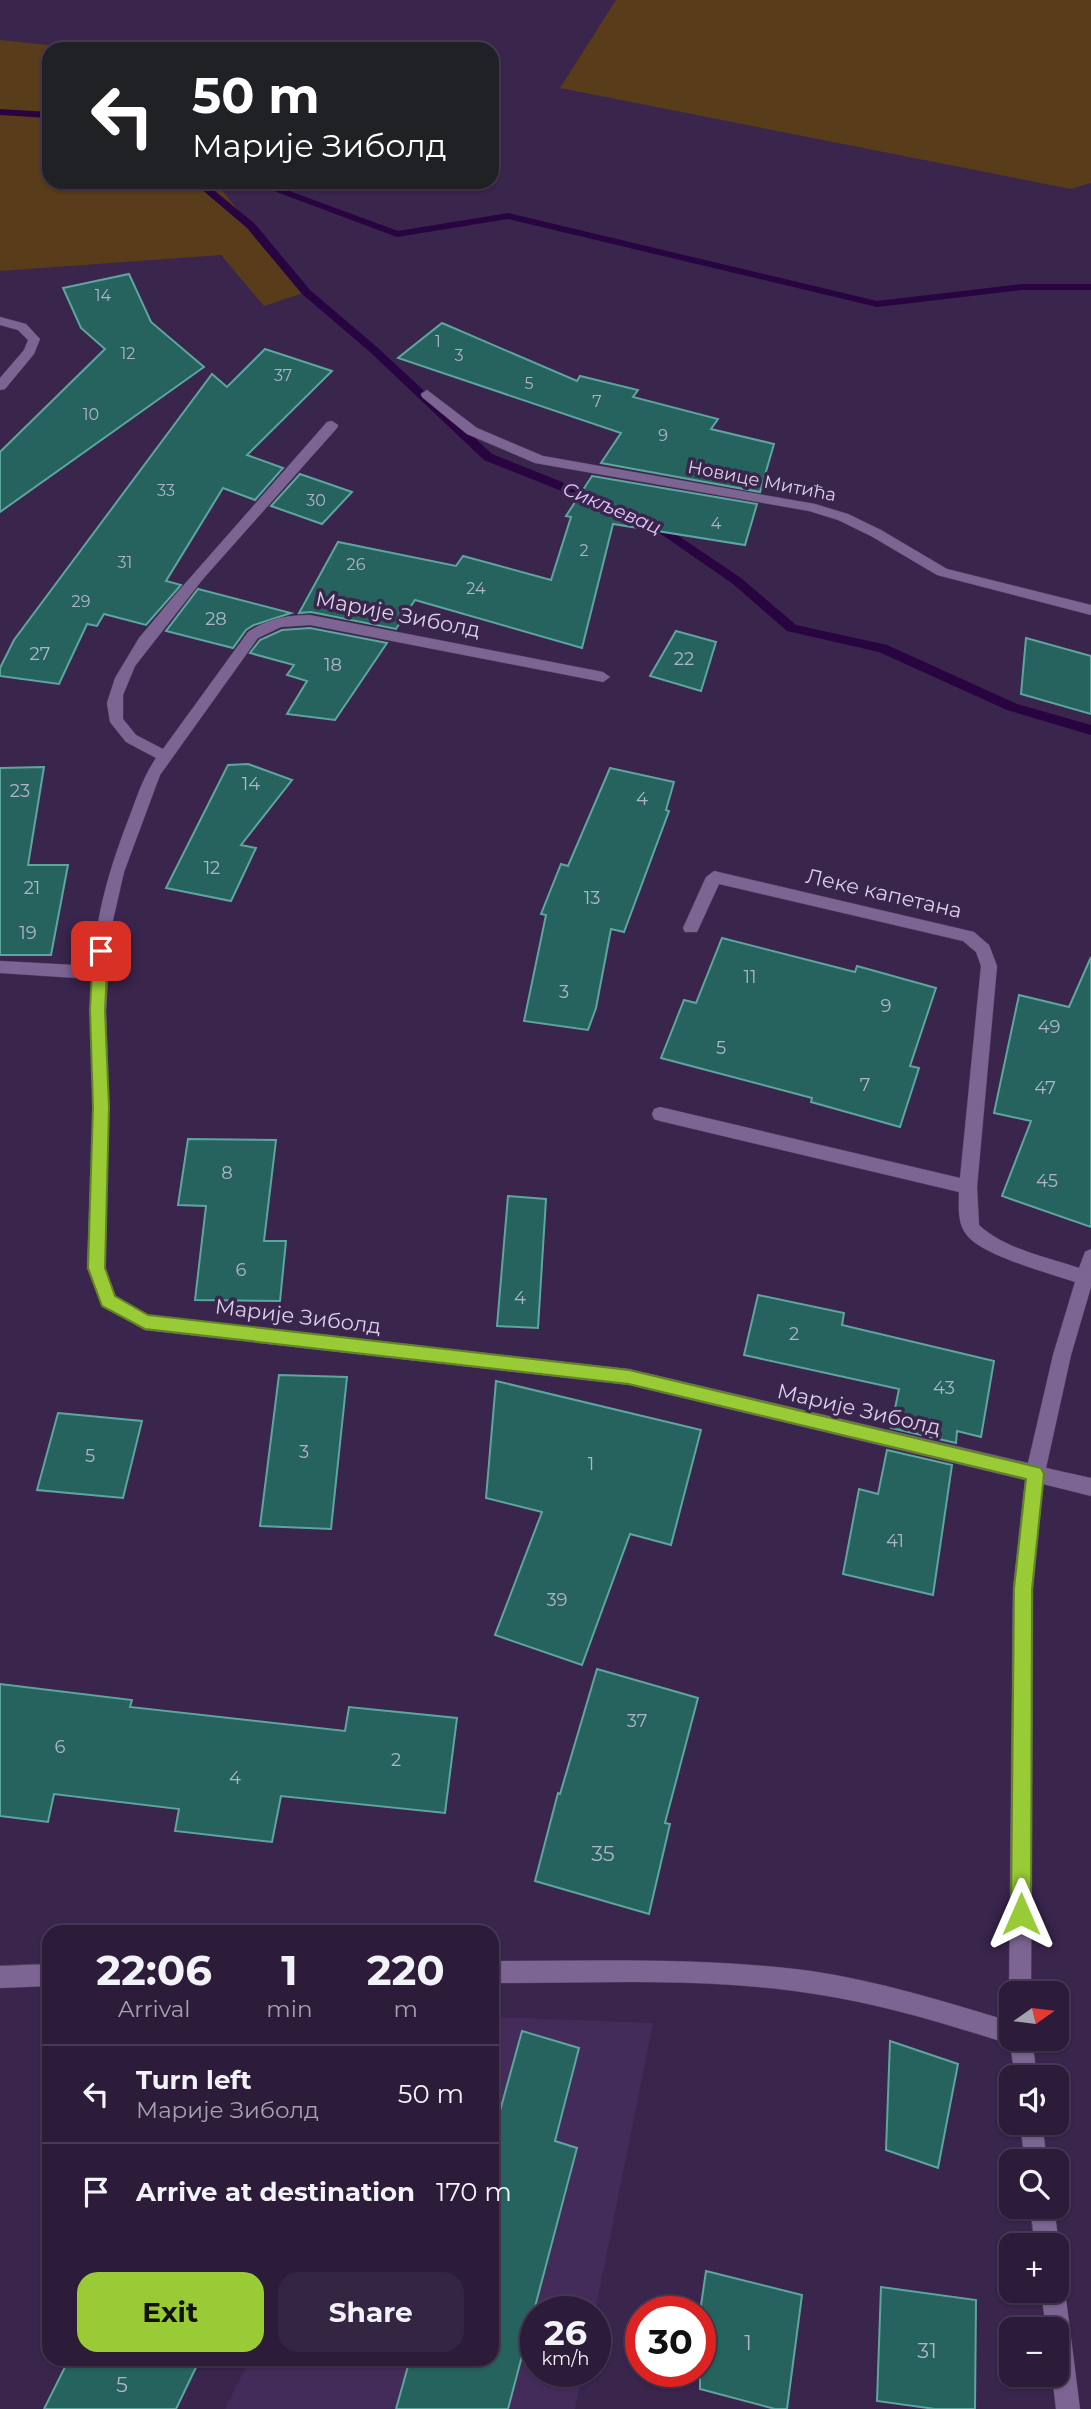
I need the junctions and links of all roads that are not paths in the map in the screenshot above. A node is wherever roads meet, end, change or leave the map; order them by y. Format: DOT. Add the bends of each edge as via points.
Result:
graph roads {
  1 [pos="0,321"];
  2 [pos="0,386"];
  3 [pos="427,394"];
  4 [pos="332,425"];
  5 [pos="1091,610"];
  6 [pos="603,677"];
  7 [pos="164,755"];
  8 [pos="691,928"];
  9 [pos="0,967"];
  10 [pos="98,973"];
  11 [pos="660,1114"];
  12 [pos="968,1187"];
  13 [pos="1091,1257"];
  14 [pos="1085,1278"];
  15 [pos="1035,1474"];
  16 [pos="1091,1488"];
  17 [pos="499,1972"];
  18 [pos="42,1975"];
  19 [pos="0,1977"];
  20 [pos="1020,1981"];
  21 [pos="999,2029"];
  22 [pos="1055,2303"];
  23 [pos="1069,2409"];
  1 -- 2 [label="street" via="22,327 34,339 30,351"];
  3 -- 5 [label="street, Новице Митића" via="472,430 540,460 810,508 876,533 942,572"];
  4 -- 7 [label="street" via="195,580 134,657 122,680 114,707 116,721 126,736"];
  6 -- 7 [label="street, Марије Зиболд" via="292,619 269,624 253,635"];
  7 -- 10 [label="street, Марије Зиболд" via="116,872"];
  8 -- 12 [label="street, Леке капетана" via="714,877 968,936 983,949 989,966"];
  9 -- 10 [label="street"];
  10 -- 15 [label="street, Марије Зиболд" via="101,1107 96,1268 108,1301 145,1322 629,1377"];
  11 -- 12 [label="street"];
  12 -- 14 [label="street, Леке капетана" via="972,1231 987,1242"];
  13 -- 14 [label="street"];
  14 -- 15 [label="street"];
  15 -- 16 [label="street, Марије Зиболд"];
  15 -- 20 [label="street" via="1023,1589"];
  17 -- 21 [label="street" via="786,1980 915,2003"];
  18 -- 19 [label="street"];
  22 -- 23 [label="street"];
}
